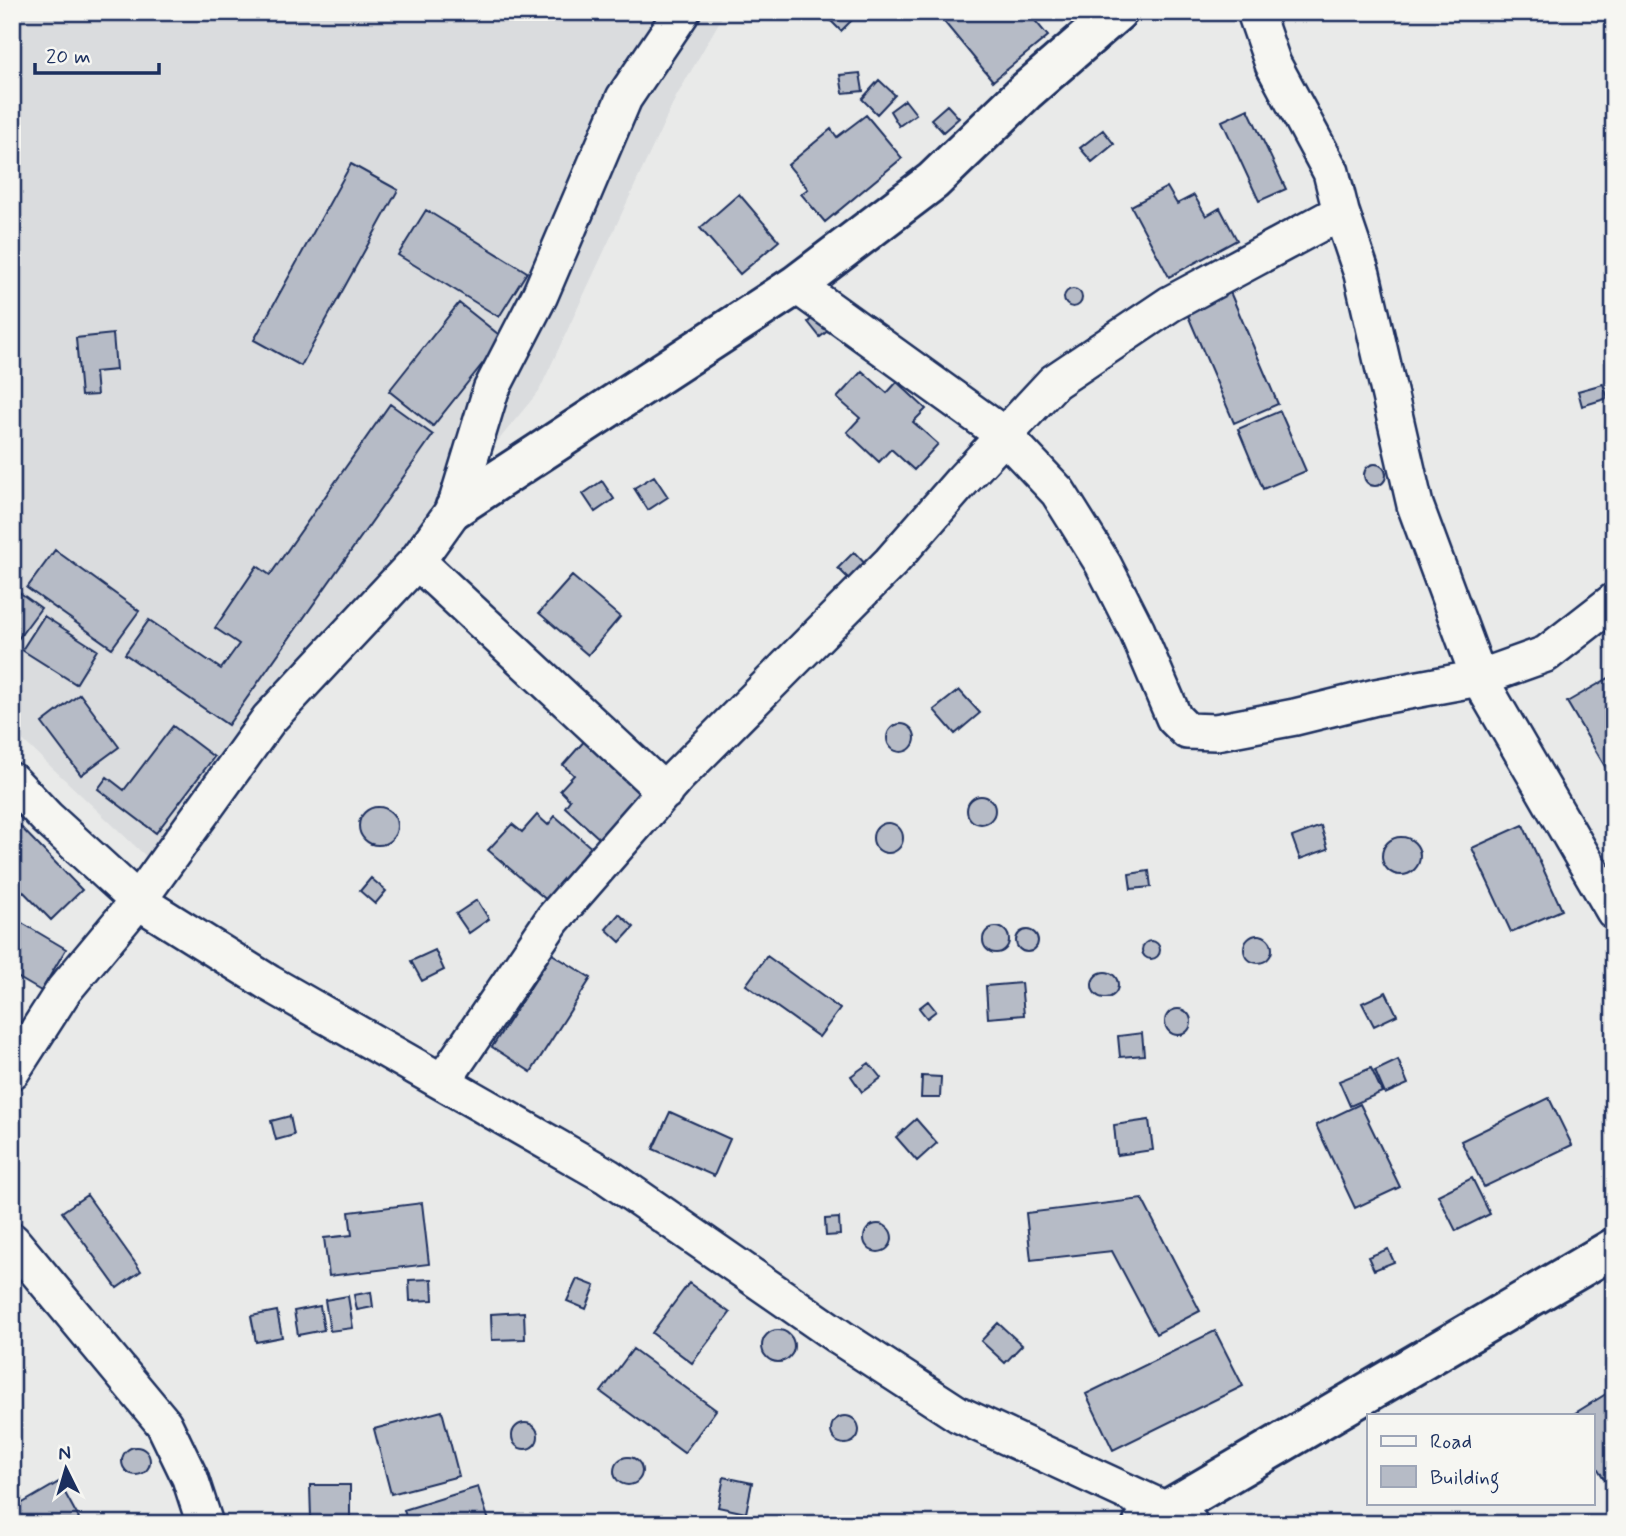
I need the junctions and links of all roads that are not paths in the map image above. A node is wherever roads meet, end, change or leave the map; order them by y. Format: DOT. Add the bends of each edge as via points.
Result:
graph roads {
  1 [pos="682,12"];
  2 [pos="1117,12"];
  3 [pos="1255,12"];
  4 [pos="1341,212"];
  5 [pos="796,285"];
  6 [pos="1004,435"];
  7 [pos="455,508"];
  8 [pos="417,561"];
  9 [pos="1614,601"];
  10 [pos="1479,678"];
  11 [pos="12,781"];
  12 [pos="665,792"];
  13 [pos="138,901"];
  14 [pos="1614,911"];
  15 [pos="12,1071"];
  16 [pos="443,1081"];
  17 [pos="12,1241"];
  18 [pos="1614,1248"];
  19 [pos="1166,1519"];
  20 [pos="205,1524"];
  1 -- 7 [label="street" via="624,98 540,295 491,390"];
  2 -- 5 [label="street" via="933,181"];
  3 -- 4 [label="street" via="1273,64 1331,172"];
  4 -- 6 [label="street" via="1170,304 1054,382"];
  4 -- 10 [label="street" via="1362,274 1415,505"];
  5 -- 6 [label="street"];
  5 -- 7 [label="street"];
  6 -- 10 [label="street" via="1058,492 1103,564 1174,718 1187,731 1216,732"];
  6 -- 12 [label="street" via="891,562"];
  7 -- 8 [label="street"];
  8 -- 12 [label="street"];
  8 -- 13 [label="street" via="269,719"];
  9 -- 10 [label="street" via="1546,654"];
  10 -- 14 [label="street"];
  11 -- 13 [label="street"];
  12 -- 16 [label="street" via="553,919"];
  13 -- 15 [label="street" via="64,990"];
  13 -- 16 [label="street" via="269,983"];
  16 -- 19 [label="street" via="607,1176 958,1413"];
  17 -- 20 [label="street" via="164,1424 190,1478"];
  18 -- 19 [label="street" via="1363,1393"];
}
